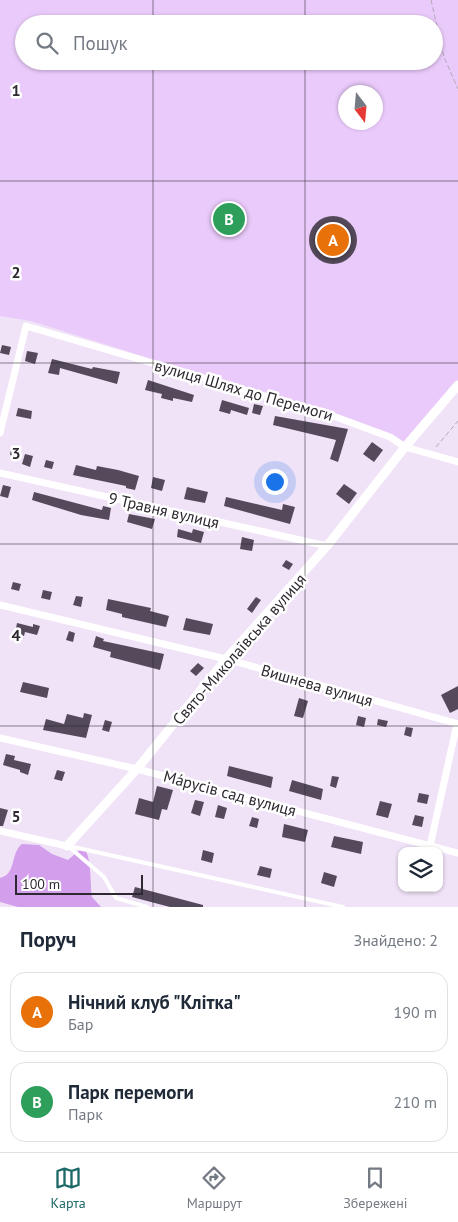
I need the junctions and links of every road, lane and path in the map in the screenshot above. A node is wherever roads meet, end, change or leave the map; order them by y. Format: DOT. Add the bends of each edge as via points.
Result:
graph roads {
  1 [pos="431,0"];
  2 [pos="434,15"];
  3 [pos="443,53"];
  4 [pos="458,89"];
  5 [pos="458,385"];
  6 [pos="458,421"];
  7 [pos="0,433"];
  8 [pos="405,447"];
  9 [pos="430,454"];
  10 [pos="458,462"];
  11 [pos="0,473"];
  12 [pos="327,546"];
  13 [pos="0,605"];
  14 [pos="226,659"];
  15 [pos="458,724"];
  16 [pos="0,738"];
  17 [pos="137,769"];
  18 [pos="0,831"];
  19 [pos="67,846"];
  20 [pos="430,846"];
  21 [pos="458,854"];
  22 [pos="147,907"];
  23 [pos="343,907"];
  1 -- 2 [label="path"];
  3 -- 4 [label="path"];
  5 -- 8 [label="street, Свято-Миколаївська вулиця"];
  6 -- 9 [label="path"];
  7 -- 8 [label="street, вулиця Шлях до Перемоги" via="26,326 333,416 390,437"];
  8 -- 9 [label="street, вулиця Шлях до Перемоги"];
  8 -- 12 [label="street, Свято-Миколаївська вулиця"];
  9 -- 10 [label="street, вулиця Шлях до Перемоги"];
  11 -- 12 [label="street, 9 Травня вулиця"];
  12 -- 14 [label="street, Свято-Миколаївська вулиця"];
  13 -- 14 [label="street, Вишнева вулиця"];
  14 -- 15 [label="street, Вишнева вулиця"];
  14 -- 17 [label="street, Свято-Миколаївська вулиця"];
  15 -- 20 [label="street"];
  16 -- 17 [label="street, Мáрусів сад вулиця"];
  17 -- 19 [label="street, Свято-Миколаївська вулиця"];
  17 -- 20 [label="street, Мáрусів сад вулиця"];
  18 -- 19 [label="street"];
  19 -- 22 [label="lane" via="104,877 116,898"];
  19 -- 23 [label="lane"];
  20 -- 21 [label="street, Мáрусів сад вулиця"];
}
